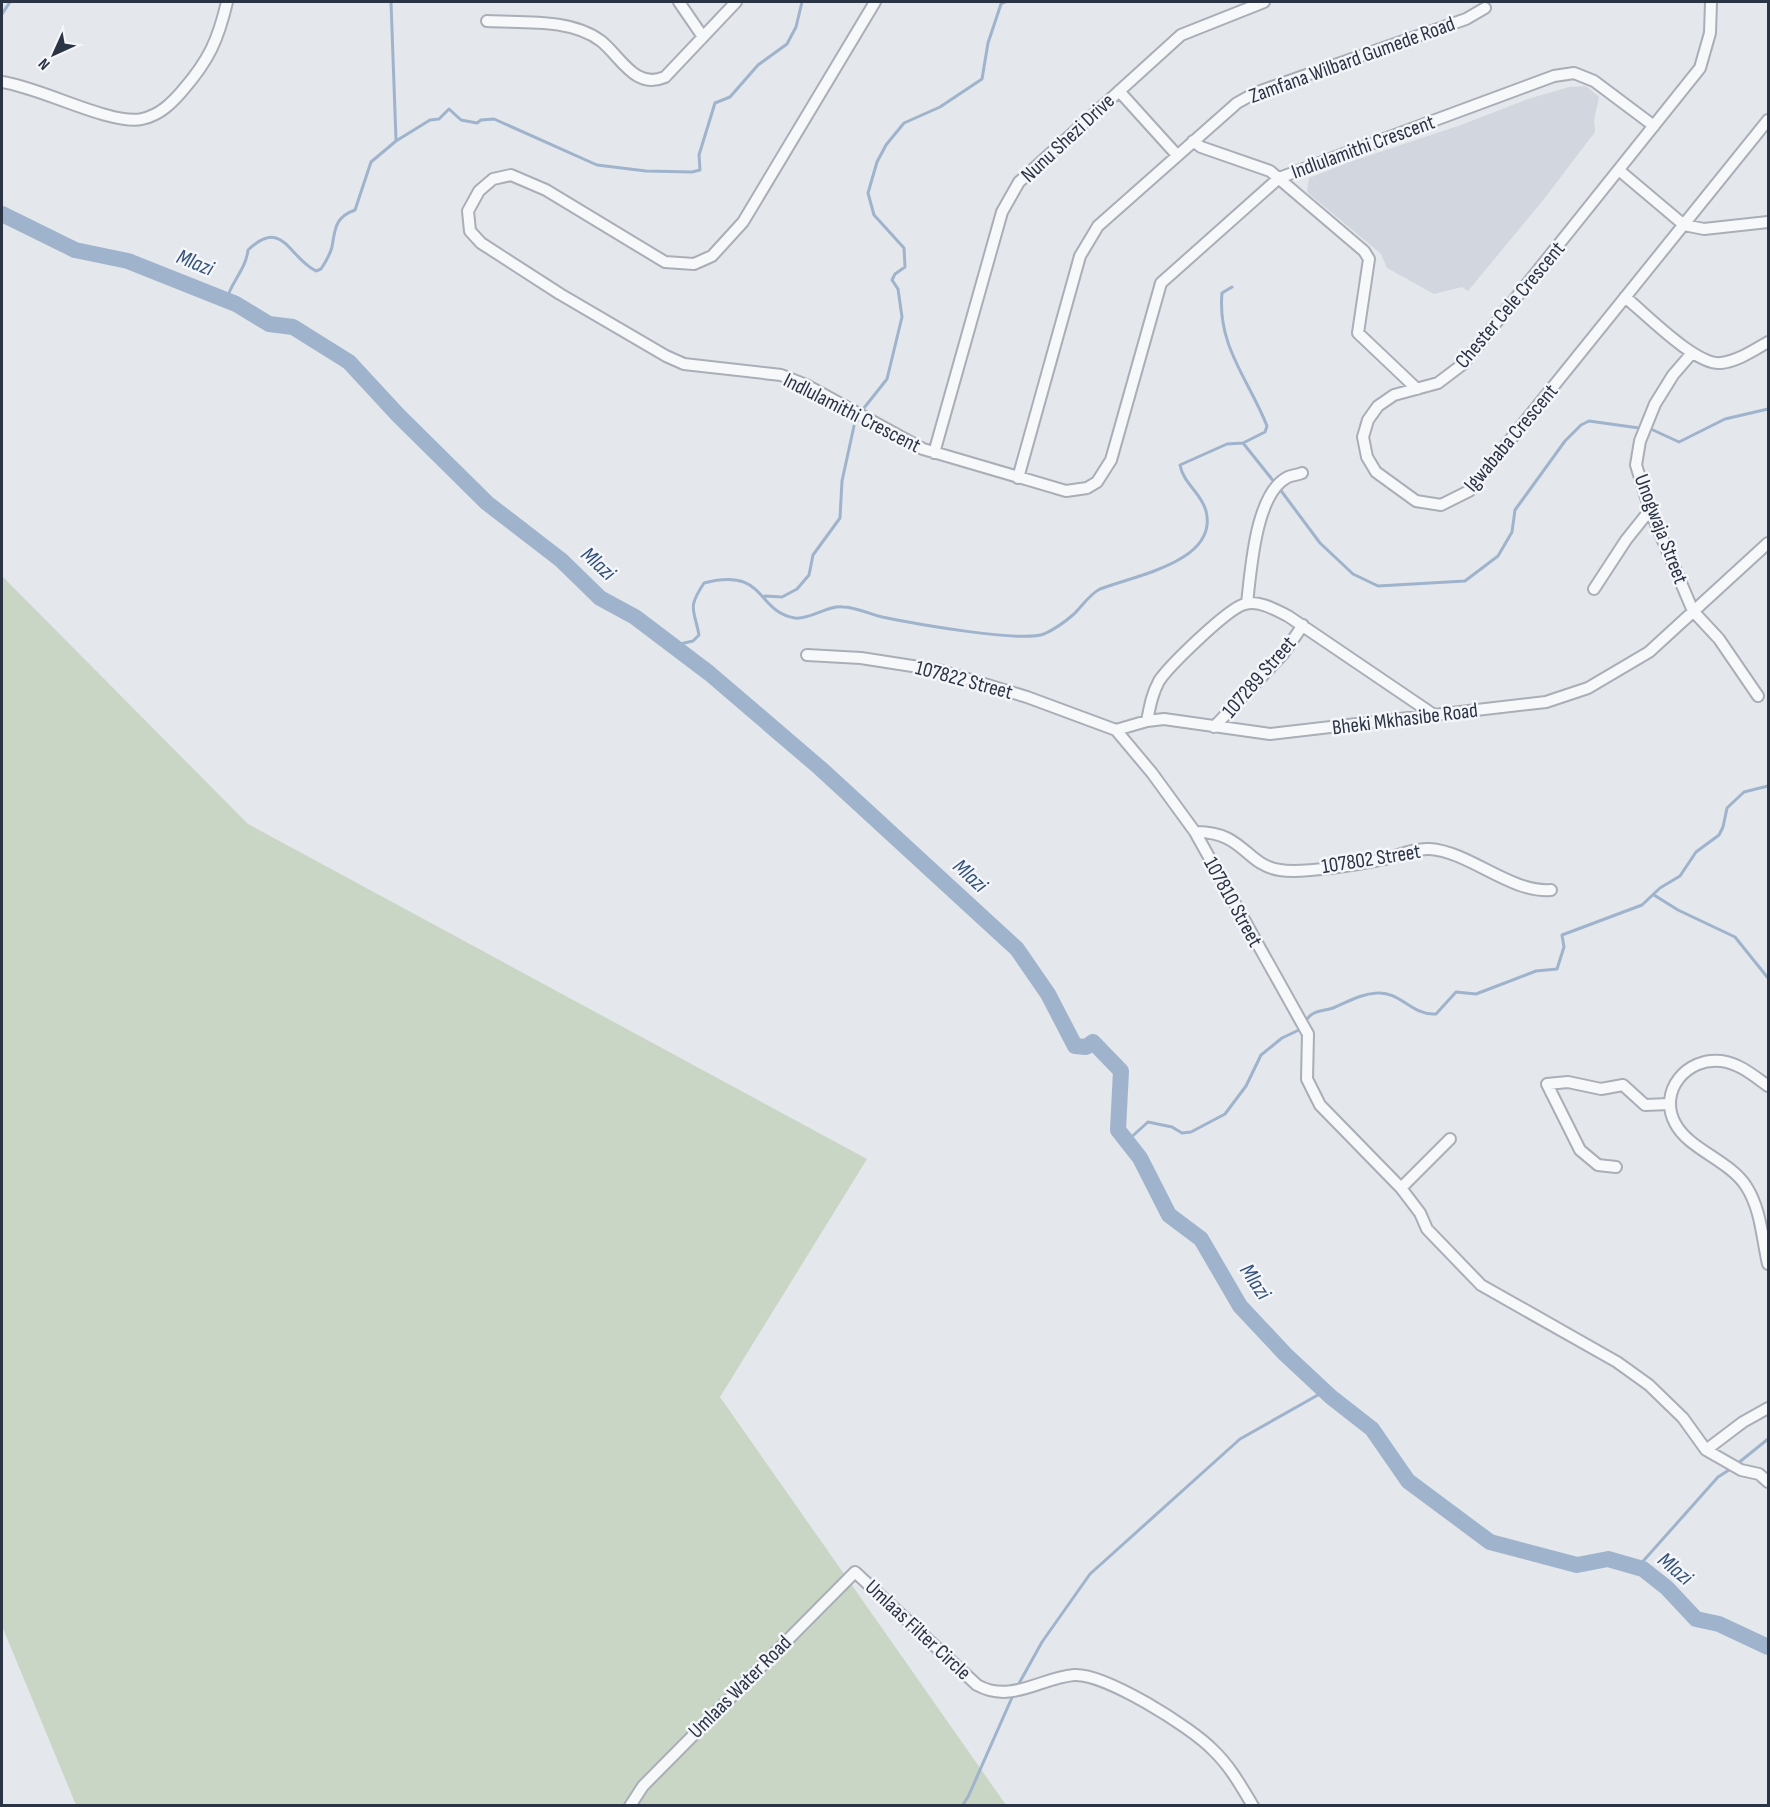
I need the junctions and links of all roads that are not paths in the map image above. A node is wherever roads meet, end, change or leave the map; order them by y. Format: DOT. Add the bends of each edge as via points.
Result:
graph roads {
  1 [pos="227,2"];
  2 [pos="679,2"];
  3 [pos="736,2"];
  4 [pos="875,2"];
  5 [pos="1264,2"];
  6 [pos="1711,2"];
  7 [pos="1485,8"];
  8 [pos="487,21"];
  9 [pos="703,37"];
  10 [pos="2,82"];
  11 [pos="1119,91"];
  12 [pos="1768,120"];
  13 [pos="1654,126"];
  14 [pos="1193,141"];
  15 [pos="1176,154"];
  16 [pos="1620,171"];
  17 [pos="1279,178"];
  18 [pos="1768,222"];
  19 [pos="1684,225"];
  20 [pos="1626,297"];
  21 [pos="1768,342"];
  22 [pos="1692,353"];
  23 [pos="1417,389"];
  24 [pos="934,453"];
  25 [pos="1302,473"];
  26 [pos="1018,478"];
  27 [pos="1650,510"];
  28 [pos="1768,543"];
  29 [pos="1594,589"];
  30 [pos="1246,603"];
  31 [pos="1693,611"];
  32 [pos="1303,625"];
  33 [pos="807,655"];
  34 [pos="1758,696"];
  35 [pos="1434,715"];
  36 [pos="1147,720"];
  37 [pos="1214,727"];
  38 [pos="1116,730"];
  39 [pos="1195,832"];
  40 [pos="1551,890"];
  41 [pos="1768,1086"];
  42 [pos="1670,1104"];
  43 [pos="1450,1139"];
  44 [pos="1616,1167"];
  45 [pos="1401,1188"];
  46 [pos="1768,1264"];
  47 [pos="1768,1408"];
  48 [pos="1706,1450"];
  49 [pos="1768,1482"];
  50 [pos="855,1572"];
  51 [pos="630,1806"];
  52 [pos="1253,1806"];
  1 -- 10 [label="street" via="215,46 206,61 168,106 142,120 113,117"];
  2 -- 9 [label="street"];
  3 -- 9 [label="street"];
  4 -- 24 [label="street, Indlulamithi Crescent" via="743,222 712,256 694,264 665,262 546,190 511,175 494,178 479,191 470,204 468,223 481,243 666,356 696,366 781,375"];
  5 -- 11 [label="street, Nunu Shezi Drive" via="1181,35"];
  6 -- 13 [label="street, Chester Cele Crescent" via="1706,54 1700,68"];
  7 -- 14 [label="street, Zamfana Wilbard Gumede Road" via="1466,20 1255,93 1217,118"];
  8 -- 9 [label="street" via="566,26 601,41 637,77 651,82 665,77"];
  11 -- 15 [label="street"];
  11 -- 24 [label="street, Nunu Shezi Drive" via="1031,169 1002,212"];
  12 -- 19 [label="street, Igwababa Crescent"];
  13 -- 16 [label="street, Chester Cele Crescent"];
  13 -- 17 [label="street, Indlulamithi Crescent" via="1594,81 1574,73 1554,76"];
  14 -- 15 [label="street, Zamfana Wilbard Gumede Road"];
  14 -- 17 [label="street"];
  15 -- 26 [label="street, Zamfana Wilbard Gumede Road" via="1087,240"];
  16 -- 19 [label="street"];
  16 -- 23 [label="street, Chester Cele Crescent" via="1463,364 1438,383"];
  17 -- 23 [label="street" via="1354,240 1370,259 1358,333"];
  17 -- 26 [label="street, Indlulamithi Crescent" via="1161,283 1111,460 1097,482 1066,491"];
  18 -- 19 [label="street" via="1704,229"];
  19 -- 20 [label="street, Igwababa Crescent"];
  20 -- 22 [label="street"];
  20 -- 23 [label="street, Igwababa Crescent" via="1484,475 1469,491 1449,503 1432,505 1416,501 1376,472 1363,446 1364,429 1378,406 1394,395"];
  21 -- 22 [label="street" via="1719,364"];
  22 -- 27 [label="street, Unogwaja Street" via="1663,389 1638,448 1636,465"];
  24 -- 26 [label="street, Indlulamithi Crescent"];
  25 -- 30 [label="street" via="1288,477 1266,505"];
  27 -- 29 [label="street"];
  27 -- 31 [label="street, Unogwaja Street"];
  28 -- 31 [label="street, Bheki Mkhasibe Road"];
  30 -- 32 [label="street" via="1276,609"];
  30 -- 36 [label="street" via="1229,612 1167,671 1153,693"];
  31 -- 34 [label="street, Unogwaja Street" via="1719,639"];
  31 -- 35 [label="street, Bheki Mkhasibe Road" via="1649,652 1570,696"];
  32 -- 35 [label="street"];
  32 -- 37 [label="street, 107289 Street" via="1283,654"];
  33 -- 38 [label="street, 107822 Street" via="861,658 938,670"];
  35 -- 37 [label="street, Bheki Mkhasibe Road" via="1270,734"];
  36 -- 37 [label="street, Bheki Mkhasibe Road"];
  36 -- 38 [label="street, Bheki Mkhasibe Road"];
  38 -- 39 [label="street, 107810 Street"];
  39 -- 40 [label="street, 107802 Street" via="1227,836 1259,861 1279,870 1362,864 1430,849 1530,887"];
  39 -- 45 [label="street, 107810 Street" via="1308,1034 1306,1070 1311,1090 1342,1130"];
  41 -- 42 [label="street" via="1732,1063 1711,1060 1682,1074 1672,1087"];
  42 -- 44 [label="street" via="1645,1105 1623,1085 1600,1089 1568,1082 1547,1084 1580,1150 1598,1165"];
  42 -- 46 [label="street" via="1679,1130 1745,1184 1755,1203"];
  43 -- 45 [label="street"];
  45 -- 48 [label="street" via="1427,1229 1480,1284 1649,1384 1683,1418"];
  47 -- 48 [label="street"];
  48 -- 49 [label="street"];
  50 -- 51 [label="street, Umlaas Water Road" via="659,1770"];
  50 -- 52 [label="street, Umlaas Filter Circle" via="977,1685 1008,1692 1074,1675 1109,1682 1206,1743 1231,1771"];
}
